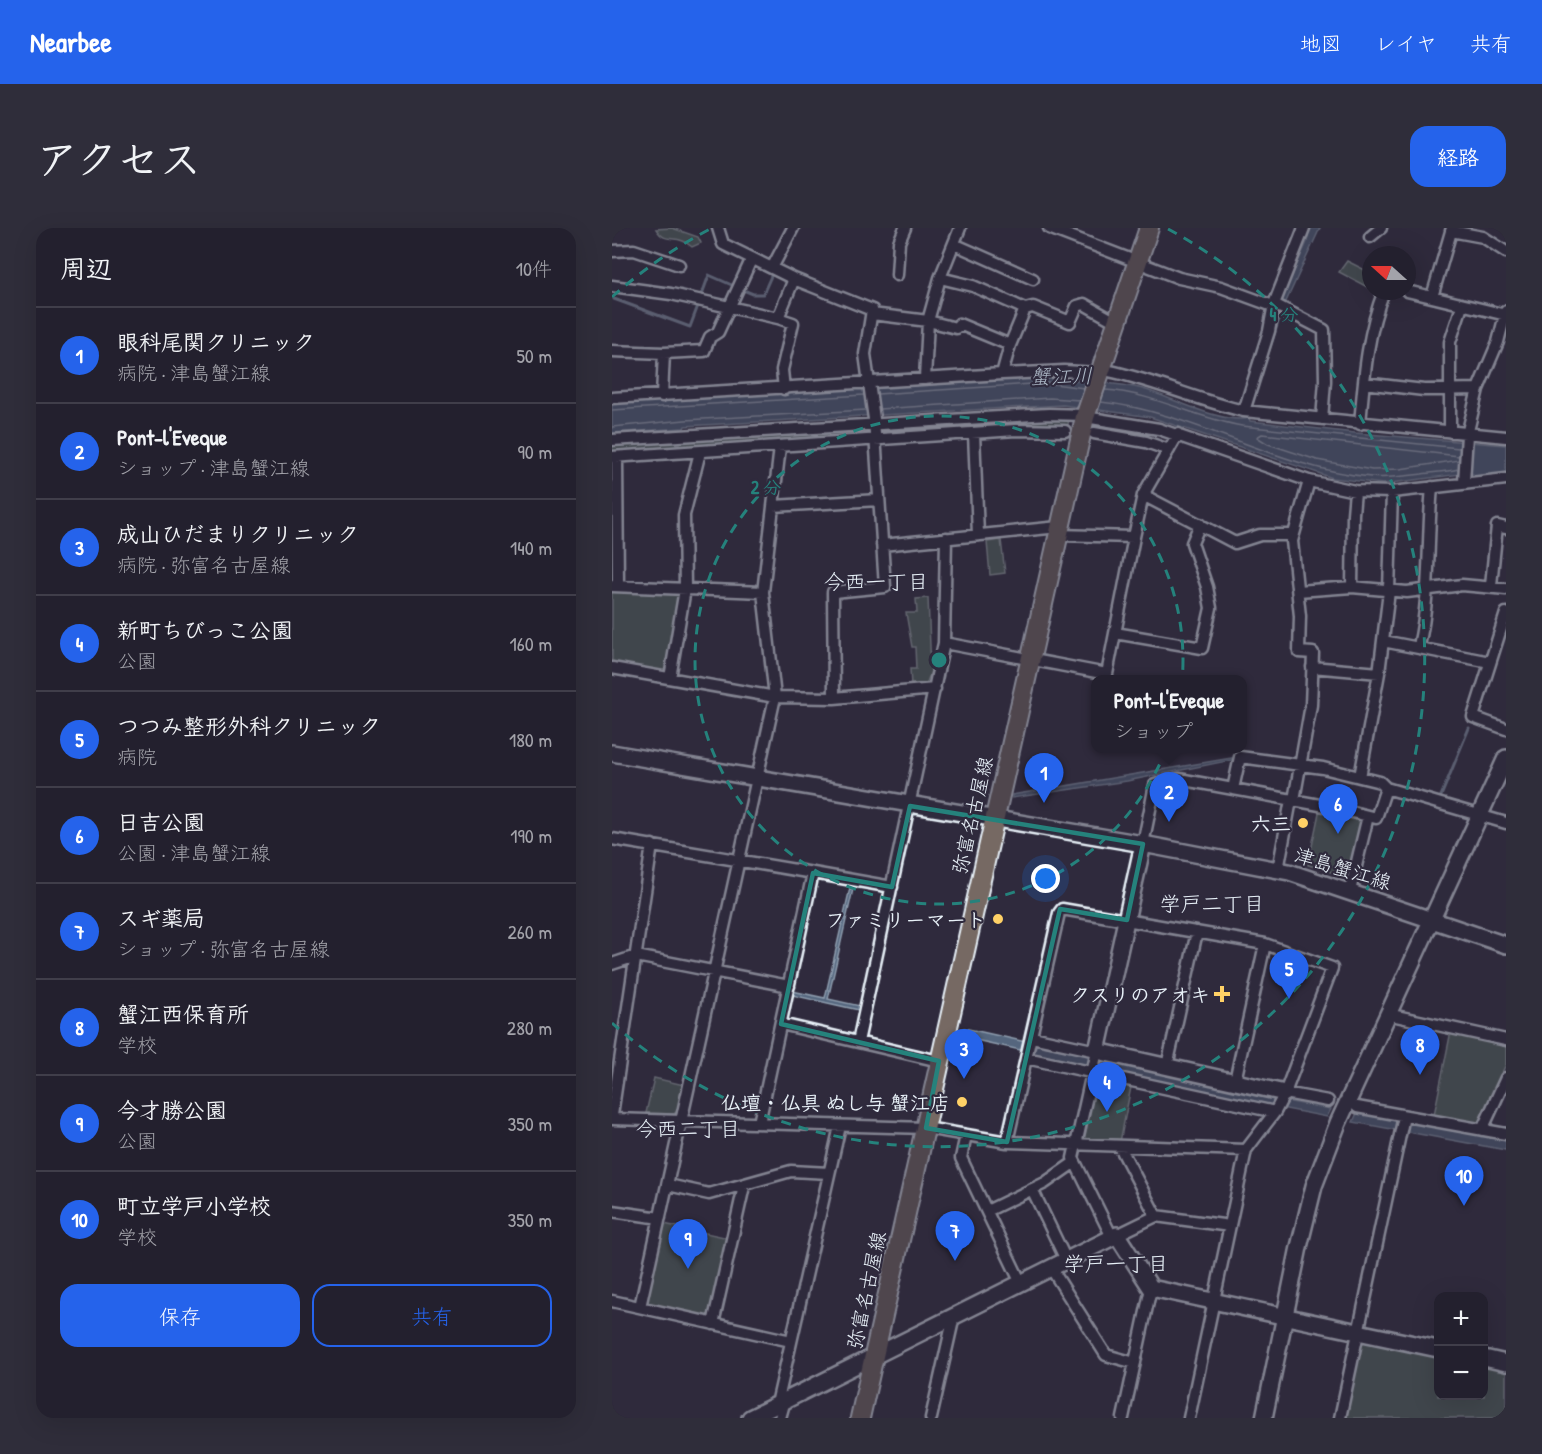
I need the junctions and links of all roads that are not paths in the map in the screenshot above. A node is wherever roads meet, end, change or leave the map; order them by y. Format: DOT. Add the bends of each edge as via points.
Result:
graph roads {
  1 [pos="718,228"];
  2 [pos="793,228"];
  3 [pos="905,228"];
  4 [pos="960,228"];
  5 [pos="1049,228"];
  6 [pos="1149,228"];
  7 [pos="1304,228"];
  8 [pos="1381,228"];
  9 [pos="1452,230"];
  10 [pos="1484,233"];
  11 [pos="1370,237"];
  12 [pos="954,244"];
  13 [pos="612,250"];
  14 [pos="1506,252"];
  15 [pos="752,258"];
  16 [pos="1137,261"];
  17 [pos="679,265"];
  18 [pos="772,268"];
  19 [pos="897,275"];
  20 [pos="940,278"];
  21 [pos="794,279"];
  22 [pos="1033,279"];
  23 [pos="612,286"];
  24 [pos="1416,293"];
  25 [pos="1432,297"];
  26 [pos="1380,300"];
  27 [pos="1462,306"];
  28 [pos="728,307"];
  29 [pos="1277,307"];
  30 [pos="1025,309"];
  31 [pos="872,314"];
  32 [pos="1506,314"];
  33 [pos="778,318"];
  34 [pos="928,321"];
  35 [pos="1116,322"];
  36 [pos="1010,345"];
  37 [pos="612,351"];
  38 [pos="664,353"];
  39 [pos="1002,374"];
  40 [pos="1098,374"];
  41 [pos="925,379"];
  42 [pos="1364,383"];
  43 [pos="871,385"];
  44 [pos="1450,388"];
  45 [pos="1478,388"];
  46 [pos="784,389"];
  47 [pos="662,396"];
  48 [pos="612,398"];
  49 [pos="1244,411"];
  50 [pos="1322,419"];
  51 [pos="874,421"];
  52 [pos="1088,422"];
  53 [pos="1360,424"];
  54 [pos="1065,431"];
  55 [pos="1450,432"];
  56 [pos="974,434"];
  57 [pos="1178,434"];
  58 [pos="1467,435"];
  59 [pos="1506,437"];
  60 [pos="612,440"];
  61 [pos="874,441"];
  62 [pos="780,447"];
  63 [pos="1169,450"];
  64 [pos="700,452"];
  65 [pos="614,457"];
  66 [pos="1506,479"];
  67 [pos="1309,481"];
  68 [pos="1464,481"];
  69 [pos="1432,487"];
  70 [pos="1355,491"];
  71 [pos="1392,492"];
  72 [pos="1143,495"];
  73 [pos="879,500"];
  74 [pos="773,506"];
  75 [pos="1200,524"];
  76 [pos="1506,528"];
  77 [pos="1058,531"];
  78 [pos="978,535"];
  79 [pos="1293,535"];
  80 [pos="1134,537"];
  81 [pos="946,538"];
  82 [pos="882,545"];
  83 [pos="1491,585"];
  84 [pos="615,586"];
  85 [pos="1352,587"];
  86 [pos="1430,588"];
  87 [pos="1506,588"];
  88 [pos="685,589"];
  89 [pos="1298,591"];
  90 [pos="1389,591"];
  91 [pos="764,592"];
  92 [pos="1506,613"];
  93 [pos="1115,633"];
  94 [pos="1383,641"];
  95 [pos="944,643"];
  96 [pos="1419,646"];
  97 [pos="1030,659"];
  98 [pos="1490,662"];
  99 [pos="1312,667"];
  100 [pos="612,668"];
  101 [pos="1379,673"];
  102 [pos="670,678"];
  103 [pos="935,689"];
  104 [pos="775,696"];
  105 [pos="834,698"];
  106 [pos="1506,729"];
  107 [pos="612,753"];
  108 [pos="1506,758"];
  109 [pos="1301,765"];
  110 [pos="1360,777"];
  111 [pos="755,779"];
  112 [pos="1386,788"];
  113 [pos="1233,789"];
  114 [pos="1293,800"];
  115 [pos="910,806"];
  116 [pos="1368,816"];
  117 [pos="1480,816"];
  118 [pos="993,820"];
  119 [pos="1506,824"];
  120 [pos="612,839"];
  121 [pos="1143,844"];
  122 [pos="652,845"];
  123 [pos="738,859"];
  124 [pos="1278,870"];
  125 [pos="813,873"];
  126 [pos="892,887"];
  127 [pos="1350,891"];
  128 [pos="1432,919"];
  129 [pos="1127,920"];
  130 [pos="1197,932"];
  131 [pos="1265,944"];
  132 [pos="1506,945"];
  133 [pos="636,956"];
  134 [pos="612,964"];
  135 [pos="713,970"];
  136 [pos="789,986"];
  137 [pos="1387,1014"];
  138 [pos="781,1024"];
  139 [pos="1031,1039"];
  140 [pos="1506,1040"];
  141 [pos="858,1042"];
  142 [pos="1027,1056"];
  143 [pos="939,1061"];
  144 [pos="1094,1062"];
  145 [pos="1167,1066"];
  146 [pos="1506,1078"];
  147 [pos="1235,1081"];
  148 [pos="1284,1095"];
  149 [pos="1328,1101"];
  150 [pos="1357,1107"];
  151 [pos="1276,1111"];
  152 [pos="612,1117"];
  153 [pos="680,1121"];
  154 [pos="759,1123"];
  155 [pos="1403,1123"];
  156 [pos="840,1126"];
  157 [pos="926,1128"];
  158 [pos="1482,1130"];
  159 [pos="1506,1134"];
  160 [pos="966,1135"];
  161 [pos="1007,1142"];
  162 [pos="1076,1145"];
  163 [pos="1120,1147"];
  164 [pos="1246,1150"];
  165 [pos="1075,1162"];
  166 [pos="829,1173"];
  167 [pos="668,1185"];
  168 [pos="744,1186"];
  169 [pos="1032,1189"];
  170 [pos="612,1211"];
  171 [pos="987,1211"];
  172 [pos="1156,1216"];
  173 [pos="660,1218"];
  174 [pos="1230,1226"];
  175 [pos="1115,1236"];
  176 [pos="1066,1260"];
  177 [pos="1051,1268"];
  178 [pos="1022,1283"];
  179 [pos="1151,1288"];
  180 [pos="612,1301"];
  181 [pos="1214,1301"];
  182 [pos="640,1307"];
  183 [pos="954,1316"];
  184 [pos="1286,1317"];
  185 [pos="713,1324"];
  186 [pos="1359,1332"];
  187 [pos="791,1341"];
  188 [pos="1434,1348"];
  189 [pos="874,1356"];
  190 [pos="1488,1359"];
  191 [pos="1135,1363"];
  192 [pos="1506,1363"];
  193 [pos="781,1407"];
  194 [pos="750,1418"];
  195 [pos="860,1418"];
  196 [pos="931,1418"];
  197 [pos="1123,1418"];
  198 [pos="1189,1418"];
  199 [pos="1264,1418"];
  200 [pos="1340,1418"];
  1 -- 15 [label="street" via="723,244"];
  2 -- 18 [label="street"];
  3 -- 19 [label="street" via="899,242"];
  4 -- 12 [label="street"];
  5 -- 16 [label="street"];
  6 -- 16 [label="main road, 弥富名古屋線"];
  7 -- 29 [label="street"];
  8 -- 11 [label="street"];
  9 -- 10 [label="street"];
  9 -- 25 [label="street"];
  10 -- 14 [label="street"];
  12 -- 20 [label="street"];
  12 -- 22 [label="street"];
  13 -- 17 [label="street" via="634,250"];
  15 -- 18 [label="street"];
  15 -- 28 [label="street"];
  16 -- 29 [label="street" via="1179,278 1221,287"];
  16 -- 35 [label="main road, 弥富名古屋線"];
  18 -- 21 [label="street"];
  20 -- 30 [label="street" via="973,286"];
  20 -- 34 [label="street"];
  21 -- 31 [label="street" via="872,310"];
  21 -- 33 [label="street"];
  23 -- 28 [label="street"];
  24 -- 25 [label="street"];
  25 -- 27 [label="street"];
  26 -- 42 [label="street"];
  27 -- 32 [label="street"];
  27 -- 44 [label="street" via="1450,342"];
  28 -- 33 [label="street"];
  28 -- 38 [label="street" via="718,332 710,337 704,351"];
  29 -- 49 [label="street"];
  29 -- 50 [label="street" via="1324,330"];
  30 -- 35 [label="street" via="1033,307 1070,322 1077,306 1084,304"];
  30 -- 36 [label="street"];
  31 -- 34 [label="street"];
  31 -- 43 [label="street" via="865,354"];
  32 -- 45 [label="street"];
  33 -- 46 [label="street" via="793,323 782,370"];
  34 -- 36 [label="street" via="956,328 959,324"];
  34 -- 41 [label="street"];
  35 -- 40 [label="main road, 弥富名古屋線"];
  36 -- 39 [label="street"];
  37 -- 38 [label="street"];
  38 -- 47 [label="street"];
  39 -- 40 [label="street"];
  39 -- 41 [label="street"];
  40 -- 49 [label="street" via="1135,376"];
  40 -- 52 [label="main road, 弥富名古屋線"];
  41 -- 43 [label="street"];
  42 -- 44 [label="street" via="1424,390"];
  42 -- 53 [label="street"];
  43 -- 46 [label="street"];
  43 -- 51 [label="street"];
  44 -- 45 [label="street"];
  44 -- 55 [label="street"];
  45 -- 58 [label="street"];
  46 -- 47 [label="street"];
  47 -- 48 [label="street"];
  49 -- 50 [label="street"];
  50 -- 53 [label="street"];
  51 -- 52 [label="street" via="1049,414"];
  51 -- 60 [label="street"];
  51 -- 61 [label="street"];
  52 -- 57 [label="street" via="1126,422"];
  52 -- 63 [label="street"];
  52 -- 77 [label="main road, 弥富名古屋線"];
  53 -- 55 [label="street"];
  54 -- 56 [label="street"];
  55 -- 58 [label="street"];
  56 -- 61 [label="street"];
  56 -- 78 [label="street"];
  57 -- 63 [label="street"];
  57 -- 67 [label="street"];
  58 -- 59 [label="street"];
  58 -- 68 [label="street"];
  61 -- 62 [label="street"];
  61 -- 73 [label="street"];
  62 -- 64 [label="street"];
  62 -- 74 [label="street"];
  63 -- 72 [label="street"];
  64 -- 65 [label="street"];
  64 -- 88 [label="street" via="684,515"];
  65 -- 84 [label="street"];
  66 -- 68 [label="street"];
  67 -- 70 [label="street"];
  67 -- 79 [label="street"];
  68 -- 69 [label="street"];
  69 -- 71 [label="street"];
  69 -- 86 [label="street" via="1428,537"];
  70 -- 71 [label="street"];
  70 -- 85 [label="street"];
  71 -- 90 [label="street"];
  72 -- 75 [label="street"];
  72 -- 80 [label="street"];
  73 -- 74 [label="street"];
  73 -- 82 [label="street"];
  74 -- 91 [label="street"];
  75 -- 79 [label="street" via="1235,543 1260,535"];
  75 -- 93 [label="street" via="1192,543 1211,608 1202,648"];
  76 -- 83 [label="street" via="1497,526"];
  77 -- 78 [label="street"];
  77 -- 80 [label="street"];
  77 -- 97 [label="main road, 弥富名古屋線"];
  78 -- 81 [label="street"];
  79 -- 89 [label="street"];
  80 -- 93 [label="street"];
  81 -- 82 [label="street"];
  81 -- 95 [label="street"];
  82 -- 105 [label="street" via="885,587 833,592"];
  83 -- 86 [label="street"];
  83 -- 87 [label="street"];
  84 -- 88 [label="street"];
  85 -- 89 [label="street"];
  85 -- 90 [label="street"];
  86 -- 90 [label="street"];
  86 -- 96 [label="street"];
  88 -- 91 [label="street"];
  88 -- 102 [label="street"];
  89 -- 99 [label="street" via="1299,652 1313,653"];
  90 -- 94 [label="street"];
  91 -- 104 [label="street"];
  92 -- 98 [label="street"];
  93 -- 97 [label="street" via="1107,674"];
  94 -- 96 [label="street"];
  94 -- 101 [label="street"];
  95 -- 97 [label="street"];
  95 -- 103 [label="street"];
  96 -- 98 [label="street"];
  97 -- 118 [label="main road, 弥富名古屋線"];
  98 -- 106 [label="street" via="1473,717"];
  99 -- 101 [label="street"];
  99 -- 109 [label="street" via="1311,705"];
  100 -- 102 [label="street"];
  101 -- 110 [label="street"];
  102 -- 104 [label="street"];
  103 -- 105 [label="street"];
  103 -- 115 [label="street"];
  104 -- 105 [label="street"];
  104 -- 111 [label="street"];
  107 -- 111 [label="street, 津島蟹江線"];
  108 -- 117 [label="street"];
  109 -- 110 [label="street"];
  109 -- 113 [label="street" via="1240,757"];
  109 -- 114 [label="street"];
  110 -- 112 [label="street" via="1380,782"];
  111 -- 115 [label="street, 津島蟹江線"];
  111 -- 123 [label="street"];
  112 -- 116 [label="street" via="1376,818"];
  112 -- 117 [label="street"];
  113 -- 114 [label="street"];
  113 -- 121 [label="street" via="1179,780 1155,784"];
  114 -- 116 [label="street"];
  114 -- 124 [label="street"];
  115 -- 118 [label="street, 津島蟹江線"];
  115 -- 126 [label="street"];
  116 -- 127 [label="street"];
  117 -- 119 [label="street"];
  117 -- 128 [label="street"];
  118 -- 121 [label="street, 津島蟹江線"];
  118 -- 143 [label="main road, 弥富名古屋線"];
  120 -- 122 [label="street"];
  121 -- 124 [label="street, 津島蟹江線"];
  121 -- 129 [label="street"];
  122 -- 123 [label="street"];
  122 -- 133 [label="street"];
  123 -- 125 [label="street"];
  123 -- 135 [label="street"];
  124 -- 127 [label="street, 津島蟹江線"];
  125 -- 126 [label="street"];
  125 -- 136 [label="street"];
  126 -- 141 [label="street"];
  127 -- 128 [label="street, 津島蟹江線"];
  128 -- 132 [label="street, 津島蟹江線"];
  128 -- 137 [label="street"];
  129 -- 130 [label="street"];
  129 -- 139 [label="street" via="1062,909"];
  129 -- 144 [label="street"];
  130 -- 131 [label="street"];
  130 -- 145 [label="street"];
  131 -- 147 [label="street"];
  131 -- 148 [label="street" via="1332,968"];
  133 -- 134 [label="street"];
  133 -- 135 [label="street"];
  133 -- 152 [label="street"];
  135 -- 136 [label="street"];
  135 -- 153 [label="street"];
  136 -- 138 [label="street"];
  137 -- 140 [label="street"];
  137 -- 184 [label="street" via="1314,1186"];
  138 -- 141 [label="street"];
  138 -- 154 [label="street"];
  139 -- 142 [label="street"];
  139 -- 144 [label="street"];
  141 -- 143 [label="street"];
  142 -- 144 [label="street"];
  142 -- 161 [label="street"];
  143 -- 157 [label="main road, 弥富名古屋線"];
  144 -- 145 [label="street"];
  144 -- 151 [label="street"];
  144 -- 162 [label="street"];
  145 -- 147 [label="street"];
  146 -- 158 [label="street"];
  147 -- 148 [label="street"];
  148 -- 149 [label="street"];
  148 -- 151 [label="street"];
  150 -- 155 [label="street"];
  151 -- 164 [label="street"];
  152 -- 153 [label="street"];
  153 -- 154 [label="street"];
  153 -- 167 [label="street"];
  154 -- 156 [label="street"];
  155 -- 158 [label="street"];
  155 -- 186 [label="street"];
  156 -- 157 [label="street"];
  156 -- 166 [label="street"];
  157 -- 160 [label="street"];
  157 -- 189 [label="main road, 弥富名古屋線"];
  158 -- 159 [label="street"];
  160 -- 161 [label="street"];
  160 -- 171 [label="street" via="961,1158"];
  161 -- 162 [label="street"];
  162 -- 163 [label="street"];
  162 -- 165 [label="street"];
  163 -- 164 [label="street"];
  163 -- 172 [label="street"];
  164 -- 174 [label="street"];
  165 -- 169 [label="street"];
  165 -- 175 [label="street"];
  166 -- 168 [label="street" via="791,1171"];
  166 -- 187 [label="street"];
  167 -- 168 [label="street" via="710,1194"];
  167 -- 173 [label="street"];
  168 -- 185 [label="street"];
  169 -- 171 [label="street"];
  169 -- 176 [label="street"];
  170 -- 173 [label="street"];
  171 -- 178 [label="street"];
  172 -- 174 [label="street"];
  172 -- 175 [label="street"];
  173 -- 182 [label="street"];
  174 -- 181 [label="street"];
  175 -- 176 [label="street"];
  175 -- 179 [label="street"];
  176 -- 177 [label="street"];
  177 -- 178 [label="street"];
  177 -- 191 [label="street" via="1106,1354"];
  178 -- 183 [label="street"];
  179 -- 181 [label="street"];
  179 -- 191 [label="street"];
  180 -- 182 [label="street"];
  181 -- 184 [label="street"];
  181 -- 198 [label="street"];
  182 -- 185 [label="street"];
  183 -- 189 [label="street"];
  183 -- 196 [label="street"];
  184 -- 186 [label="street"];
  184 -- 199 [label="street"];
  185 -- 187 [label="street"];
  186 -- 188 [label="street"];
  186 -- 200 [label="street"];
  187 -- 193 [label="street"];
  189 -- 193 [label="street"];
  189 -- 195 [label="main road, 弥富名古屋線"];
  190 -- 192 [label="street"];
  191 -- 197 [label="street"];
  193 -- 194 [label="street"];
}
